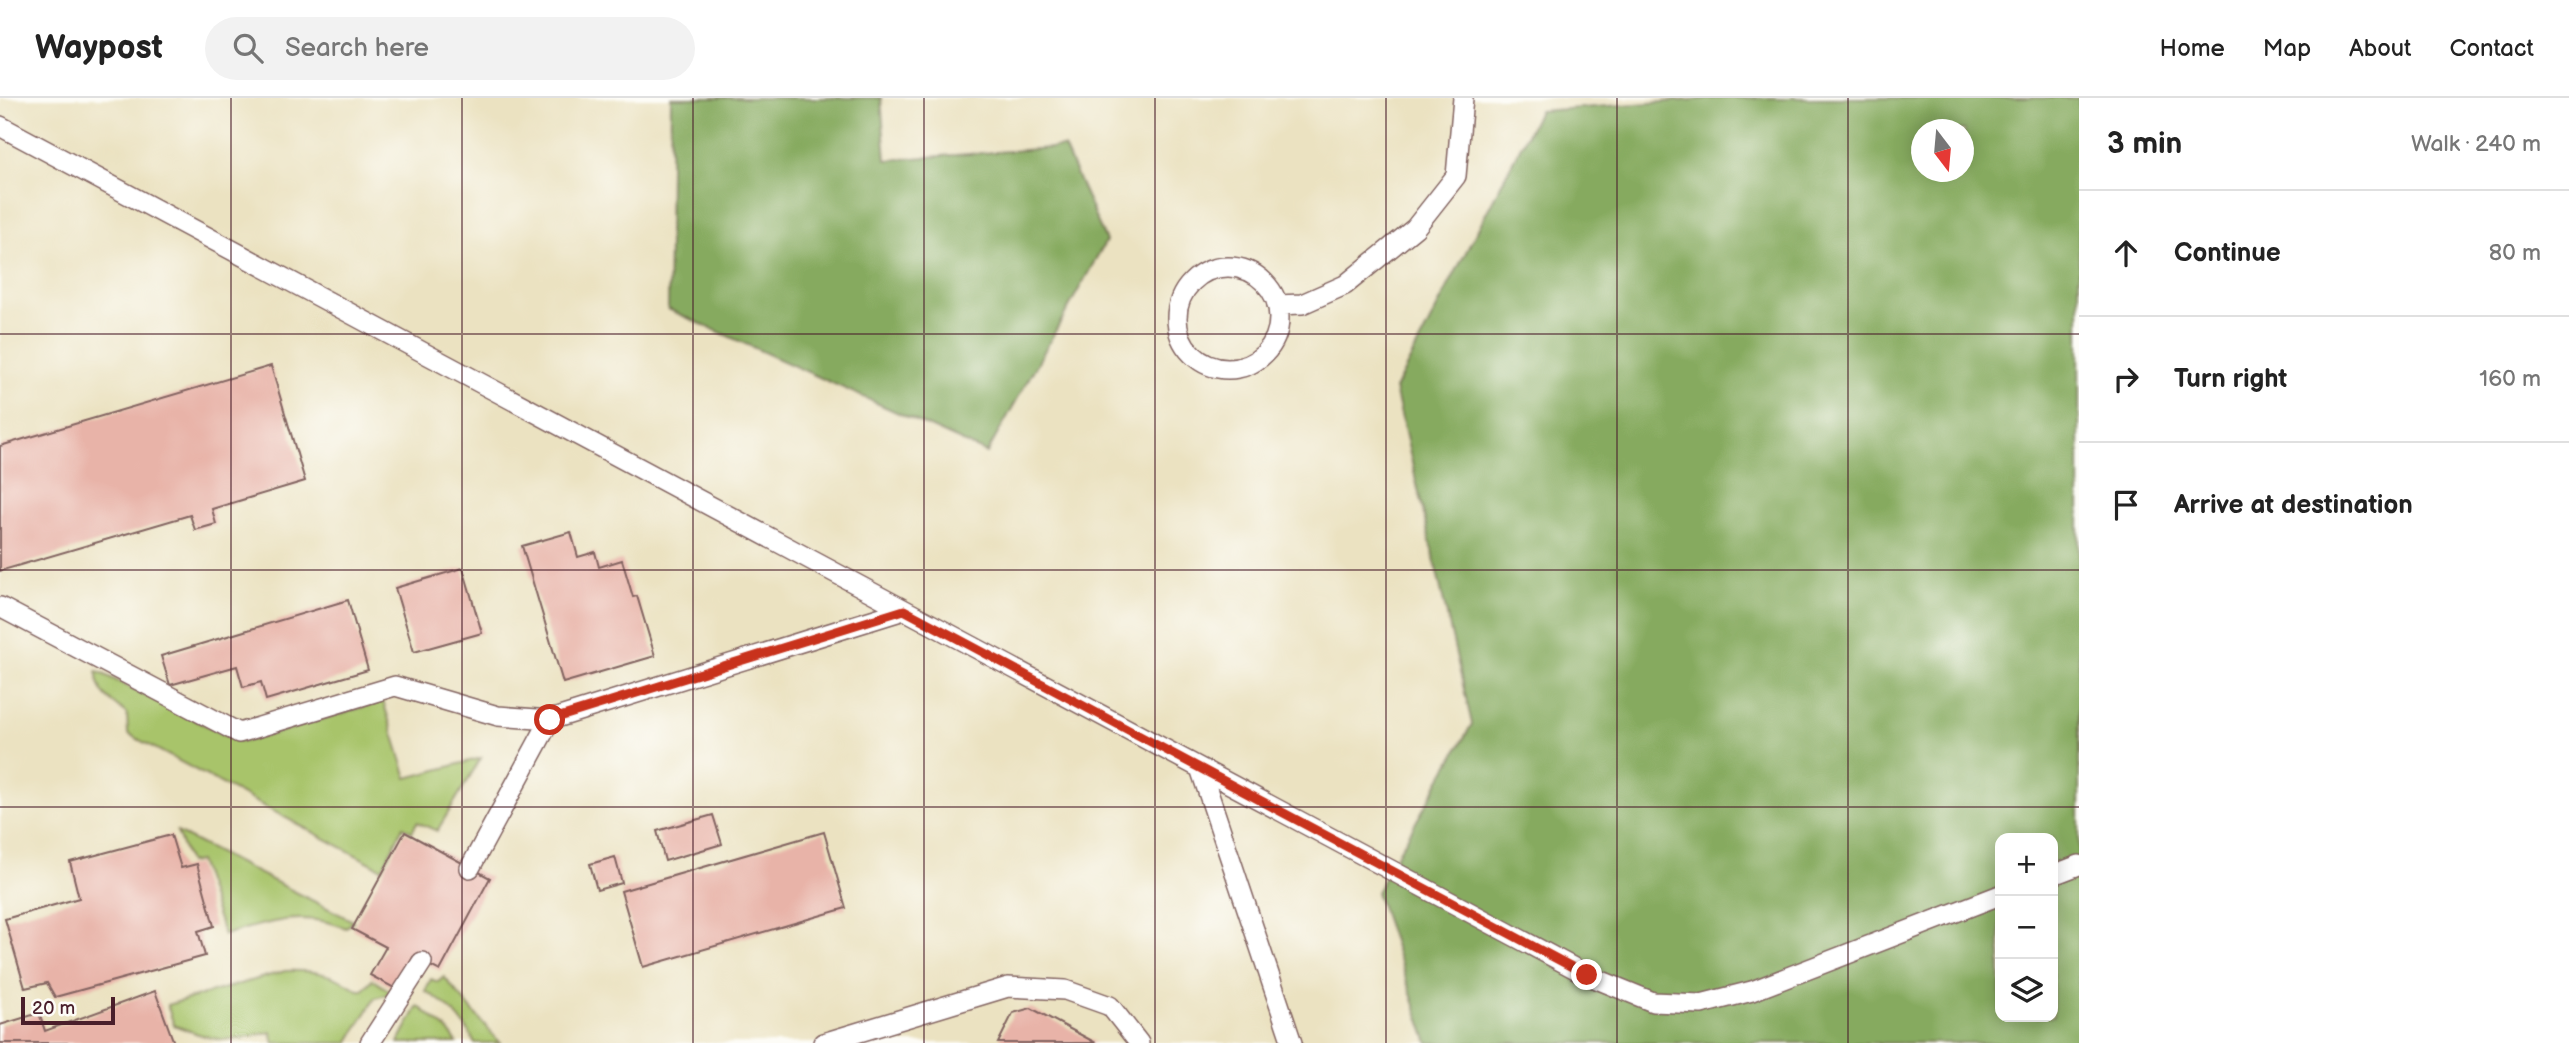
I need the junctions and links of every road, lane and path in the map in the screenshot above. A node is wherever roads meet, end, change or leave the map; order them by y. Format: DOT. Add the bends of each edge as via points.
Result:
graph roads {
  1 [pos="1463,98"];
  2 [pos="0,126"];
  3 [pos="1277,304"];
  4 [pos="0,607"];
  5 [pos="904,610"];
  6 [pos="550,720"];
  7 [pos="1200,768"];
  8 [pos="2079,865"];
  9 [pos="470,868"];
  10 [pos="2058,873"];
  11 [pos="1997,896"];
  12 [pos="422,962"];
  13 [pos="370,1043"];
  14 [pos="823,1043"];
  15 [pos="1139,1043"];
  16 [pos="1292,1043"];
  1 -- 3 [label="lane" via="1457,176 1415,228 1345,285 1302,304"];
  2 -- 5 [label="lane"];
  3 -- 3 [label="lane" via="1276,336 1268,350 1241,367 1209,365 1185,345 1178,331 1179,307 1189,285 1215,268 1247,270 1261,278"];
  4 -- 6 [label="lane" via="239,733 395,686 498,716"];
  5 -- 6 [label="lane"];
  5 -- 7 [label="lane"];
  6 -- 9 [label="lane"];
  7 -- 11 [label="lane" via="1587,975 1653,1002 1701,1004 1752,990"];
  7 -- 16 [label="lane"];
  8 -- 10 [label="lane"];
  12 -- 13 [label="lane"];
  14 -- 15 [label="lane" via="1008,987 1065,989 1110,1006"];
}
